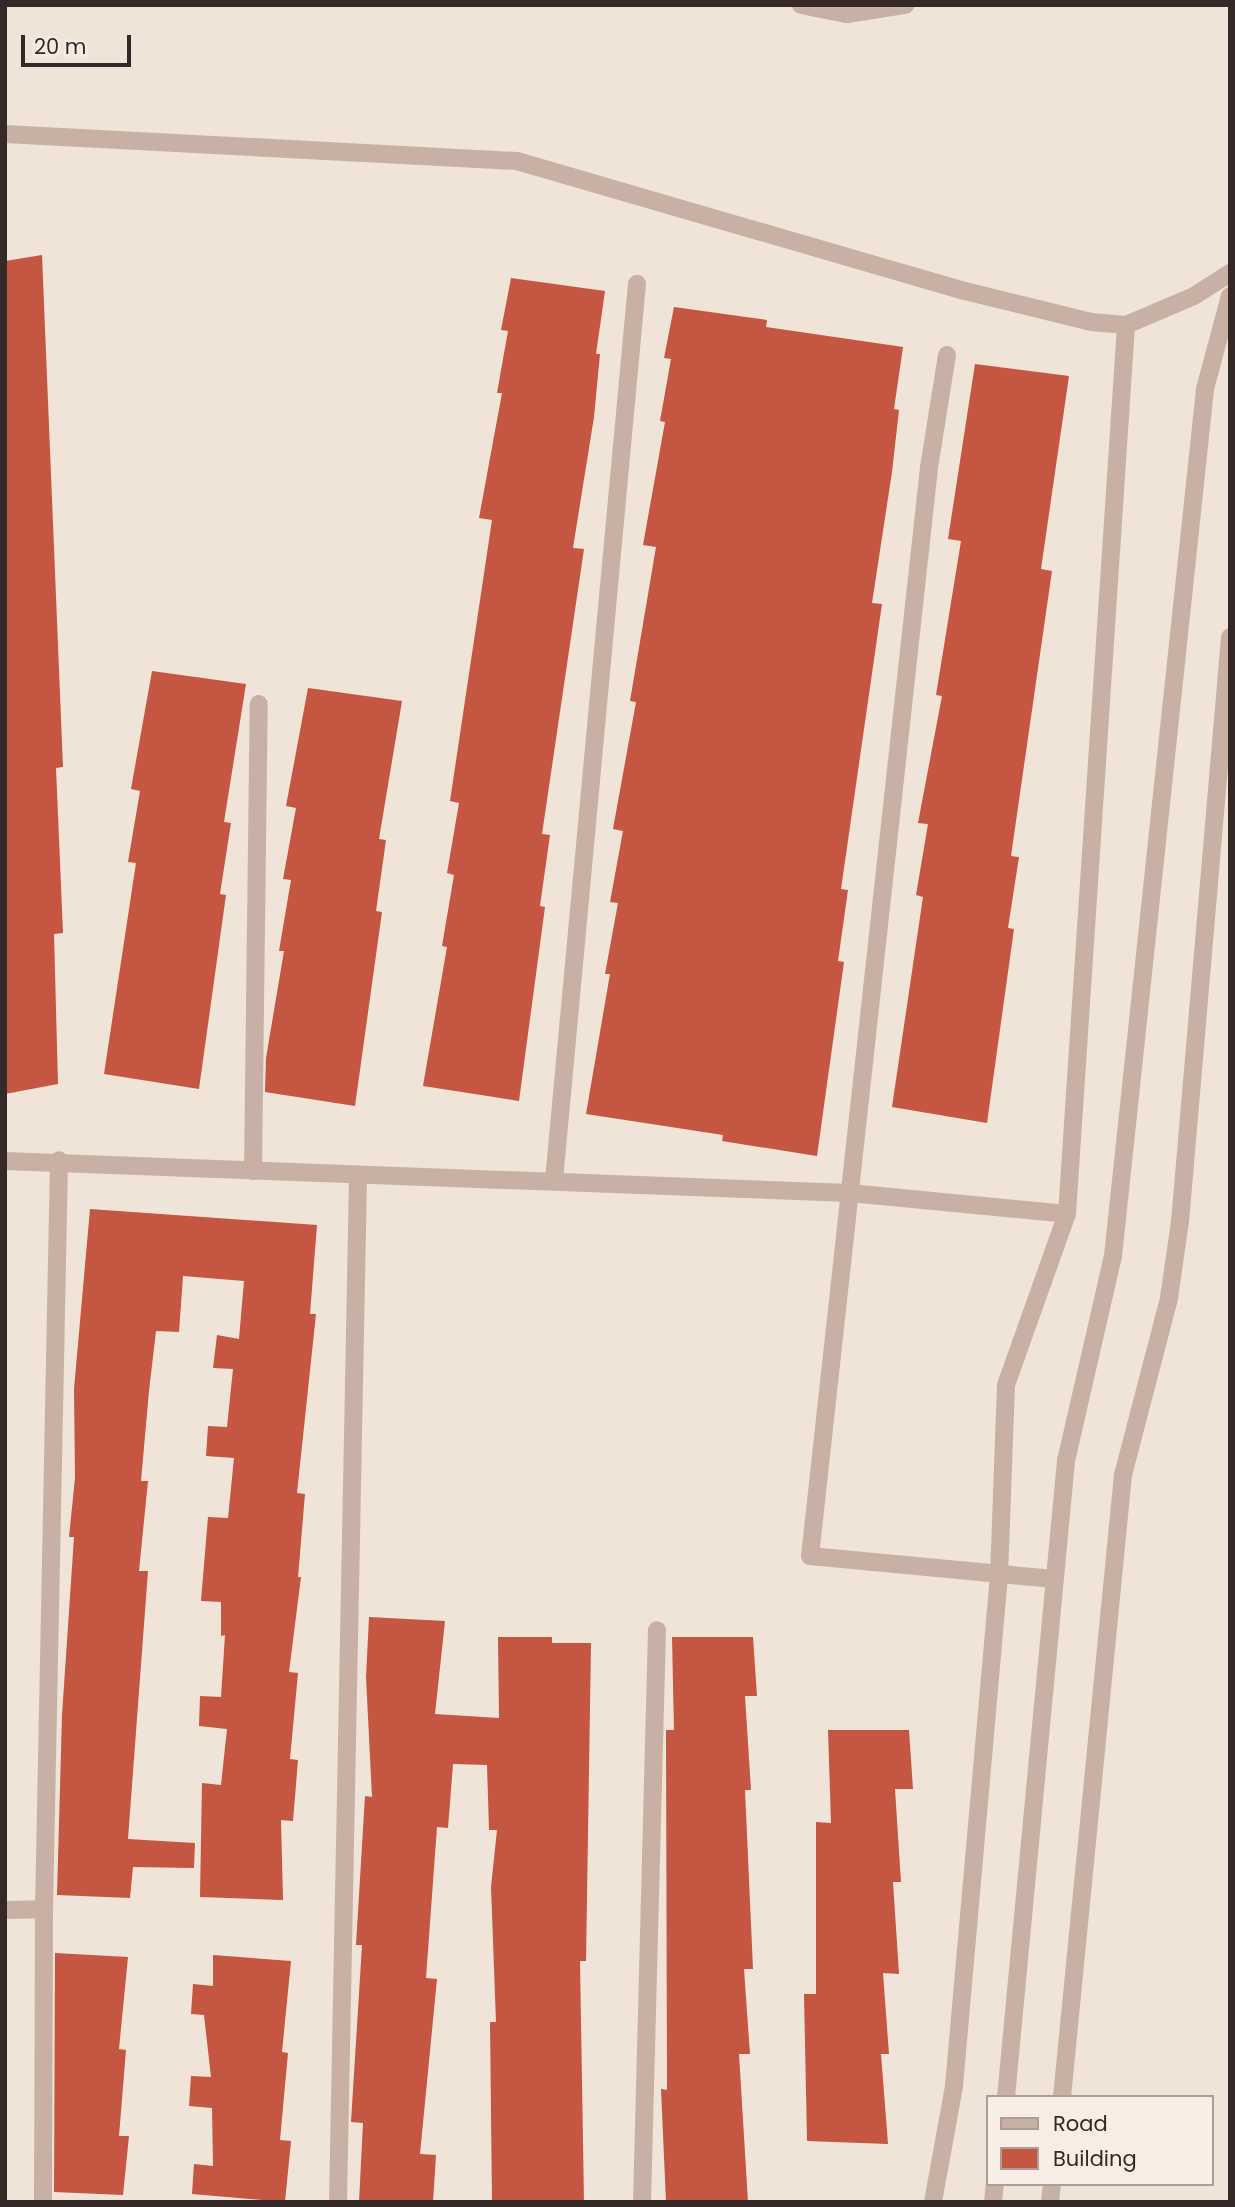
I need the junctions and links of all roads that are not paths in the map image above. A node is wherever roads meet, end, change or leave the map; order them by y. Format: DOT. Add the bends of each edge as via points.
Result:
graph roads {
  1 [pos="801,5"];
  2 [pos="905,5"];
  3 [pos="5,135"];
  4 [pos="1230,273"];
  5 [pos="637,284"];
  6 [pos="1230,296"];
  7 [pos="1126,325"];
  8 [pos="947,355"];
  9 [pos="1230,637"];
  10 [pos="259,704"];
  11 [pos="59,1160"];
  12 [pos="5,1161"];
  13 [pos="253,1171"];
  14 [pos="358,1175"];
  15 [pos="554,1180"];
  16 [pos="850,1192"];
  17 [pos="1067,1214"];
  18 [pos="999,1576"];
  19 [pos="1054,1579"];
  20 [pos="657,1630"];
  21 [pos="44,1909"];
  22 [pos="5,1910"];
  23 [pos="1006,2095"];
  24 [pos="1062,2095"];
  25 [pos="43,2202"];
  26 [pos="338,2202"];
  27 [pos="642,2202"];
  28 [pos="933,2202"];
  1 -- 2 [label="street" via="847,14"];
  3 -- 7 [label="street" via="517,161 1021,307 1091,323"];
  4 -- 7 [label="street" via="1194,296"];
  5 -- 15 [label="street"];
  6 -- 19 [label="street" via="1205,389 1113,1255 1066,1461"];
  7 -- 17 [label="street"];
  8 -- 16 [label="street" via="929,468"];
  9 -- 24 [label="street" via="1180,1222 1169,1298 1123,1475"];
  10 -- 13 [label="street"];
  11 -- 12 [label="street"];
  11 -- 13 [label="street"];
  11 -- 21 [label="street"];
  13 -- 14 [label="street"];
  14 -- 15 [label="street"];
  14 -- 26 [label="street"];
  15 -- 16 [label="street"];
  16 -- 17 [label="street"];
  16 -- 18 [label="street" via="810,1556"];
  17 -- 18 [label="street" via="1006,1385"];
  18 -- 19 [label="street"];
  18 -- 28 [label="street" via="954,2086"];
  19 -- 23 [label="street"];
  20 -- 27 [label="street"];
  21 -- 22 [label="street"];
  21 -- 25 [label="street"];
}
